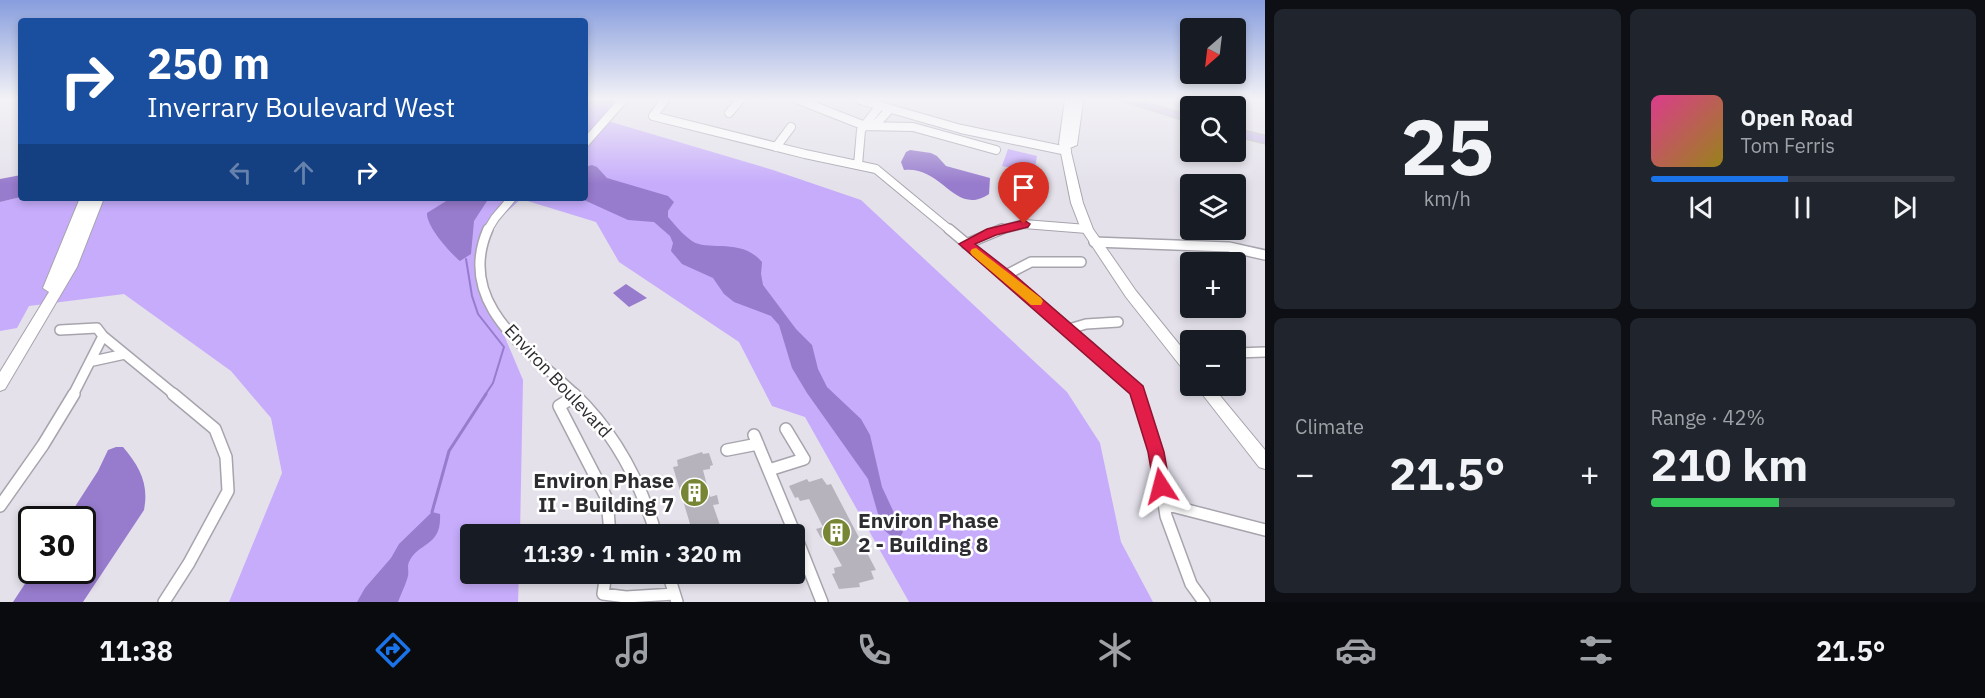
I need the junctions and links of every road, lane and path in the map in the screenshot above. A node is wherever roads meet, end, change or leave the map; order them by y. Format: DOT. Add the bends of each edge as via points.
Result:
graph roads {
  1 [pos="701,128"];
  2 [pos="790,128"];
  3 [pos="863,128"];
  4 [pos="917,128"];
  5 [pos="958,128"];
  6 [pos="1066,128"];
  7 [pos="1075,128"];
  8 [pos="1246,132"];
  9 [pos="1265,136"];
  10 [pos="776,147"];
  11 [pos="996,150"];
  12 [pos="1067,151"];
  13 [pos="858,165"];
  14 [pos="85,201"];
  15 [pos="97,201"];
  16 [pos="510,201"];
  17 [pos="1091,236"];
  18 [pos="966,244"];
  19 [pos="1265,255"];
  20 [pos="1081,262"];
  21 [pos="1006,275"];
  22 [pos="1118,322"];
  23 [pos="1069,329"];
  24 [pos="60,330"];
  25 [pos="103,336"];
  26 [pos="1180,349"];
  27 [pos="1265,352"];
  28 [pos="1246,353"];
  29 [pos="125,354"];
  30 [pos="93,361"];
  31 [pos="0,370"];
  32 [pos="0,385"];
  33 [pos="575,396"];
  34 [pos="1212,396"];
  35 [pos="786,429"];
  36 [pos="727,450"];
  37 [pos="1265,462"];
  38 [pos="769,470"];
  39 [pos="1164,504"];
  40 [pos="0,506"];
  41 [pos="609,524"];
  42 [pos="653,524"];
  43 [pos="791,524"];
  44 [pos="1265,530"];
  45 [pos="805,559"];
  46 [pos="604,584"];
  47 [pos="676,598"];
  48 [pos="164,602"];
  49 [pos="822,602"];
  50 [pos="1203,602"];
  1 -- 10 [label="street"];
  2 -- 10 [label="street"];
  3 -- 13 [label="street"];
  4 -- 11 [label="street"];
  5 -- 12 [label="street"];
  6 -- 12 [label="street"];
  7 -- 12 [label="street"];
  8 -- 9 [label="main road"];
  10 -- 13 [label="street"];
  12 -- 17 [label="street" via="1077,202"];
  13 -- 18 [label="street" via="876,169"];
  14 -- 31 [label="street" via="48,294"];
  15 -- 32 [label="street" via="71,267"];
  16 -- 33 [label="street, Environ Boulevard" via="487,230 480,247 477,265 484,292 510,333"];
  17 -- 18 [label="street" via="1024,224"];
  17 -- 19 [label="street" via="1229,247"];
  17 -- 26 [label="street" via="1131,294"];
  18 -- 21 [label="street"];
  20 -- 21 [label="street" via="1031,262"];
  21 -- 23 [label="street"];
  22 -- 23 [label="street"];
  23 -- 39 [label="street" via="1137,390 1156,452"];
  24 -- 25 [label="street" via="97,328"];
  25 -- 29 [label="street"];
  25 -- 30 [label="street"];
  27 -- 28 [label="street"];
  29 -- 30 [label="street"];
  29 -- 48 [label="street" via="216,429 226,457 228,491"];
  30 -- 40 [label="street" via="32,463"];
  33 -- 41 [label="street, Environ Boulevard" via="559,406 607,500"];
  33 -- 42 [label="street, Environ Boulevard" via="625,457"];
  34 -- 37 [label="street"];
  35 -- 38 [label="street" via="804,459"];
  36 -- 38 [label="street" via="756,439"];
  38 -- 43 [label="street"];
  39 -- 44 [label="street"];
  39 -- 50 [label="street" via="1191,584"];
  45 -- 49 [label="street"];
  46 -- 47 [label="street" via="603,594"];
}
